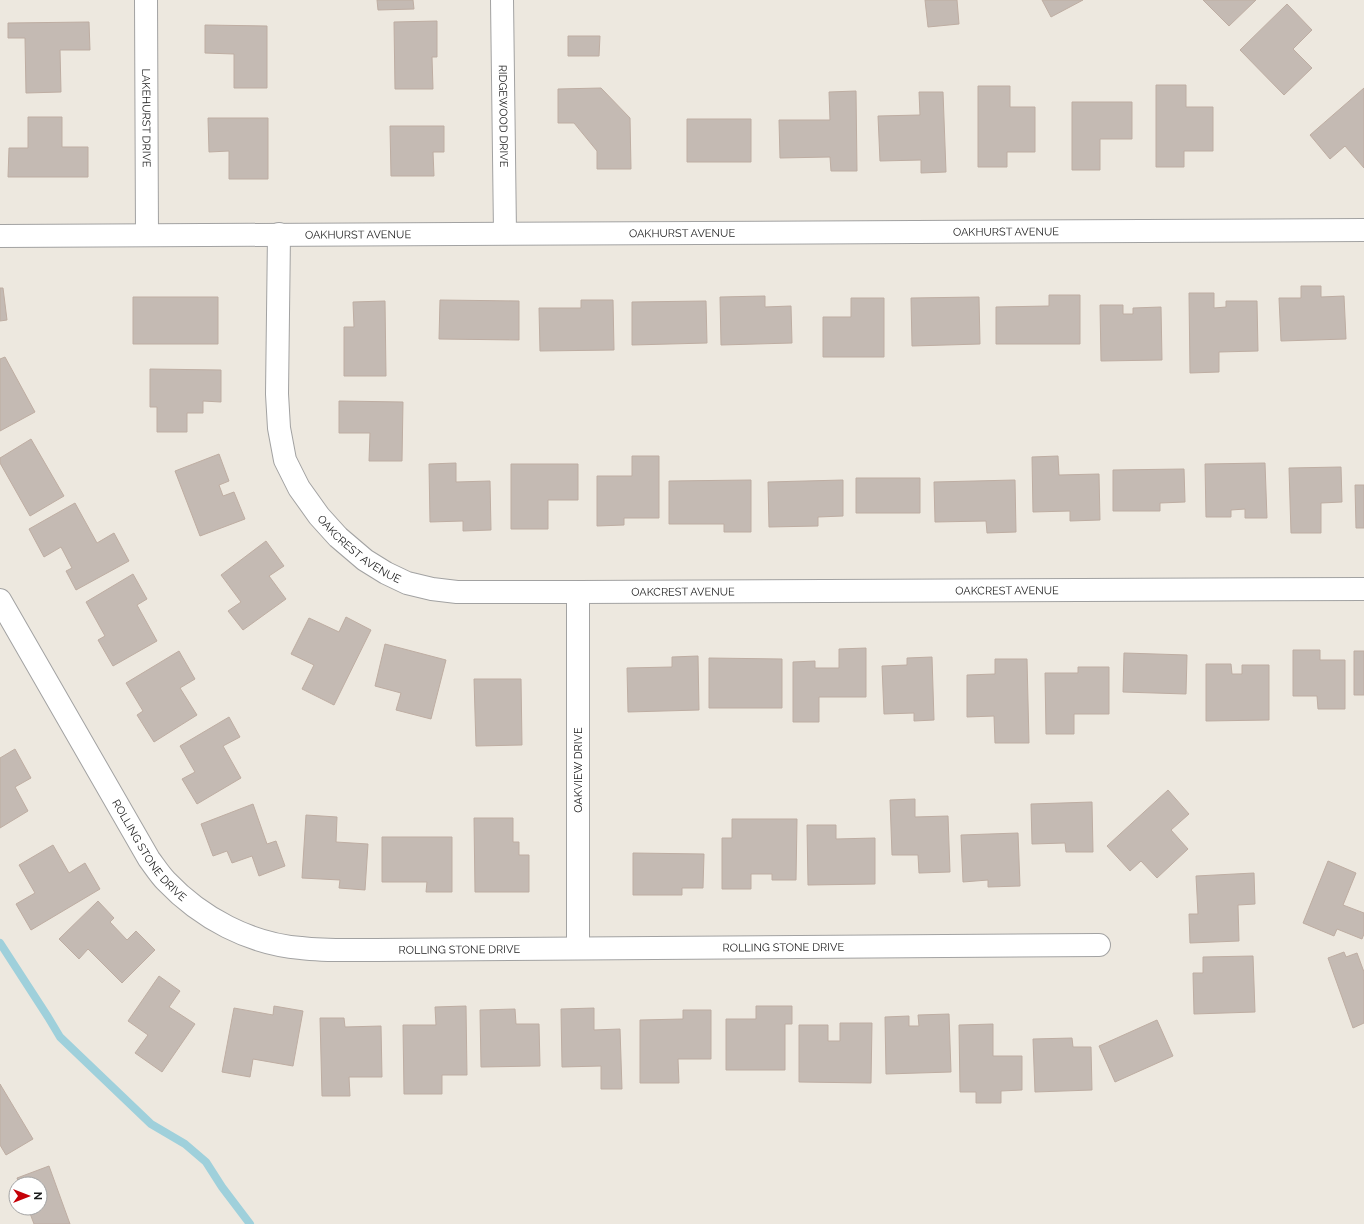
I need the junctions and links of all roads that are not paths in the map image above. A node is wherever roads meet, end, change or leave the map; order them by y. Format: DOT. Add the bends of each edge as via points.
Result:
graph roads {
  1 [pos="146,0"];
  2 [pos="502,0"];
  3 [pos="1364,230"];
  4 [pos="505,233"];
  5 [pos="279,234"];
  6 [pos="147,235"];
  7 [pos="0,236"];
  8 [pos="1364,590"];
  9 [pos="578,592"];
  10 [pos="0,600"];
  11 [pos="1099,945"];
  12 [pos="578,948"];
  1 -- 6 [label="street, LAKEHURST DRIVE"];
  2 -- 4 [label="street, RIDGEWOOD DRIVE"];
  3 -- 4 [label="street, OAKHURST AVENUE"];
  4 -- 5 [label="street, OAKHURST AVENUE"];
  5 -- 6 [label="street, OAKHURST AVENUE"];
  5 -- 9 [label="street, OAKCREST AVENUE" via="276,394 279,428 285,460 299,488 319,516 338,537 365,560 407,583 457,592"];
  6 -- 7 [label="street, OAKHURST AVENUE"];
  8 -- 9 [label="street, OAKCREST AVENUE"];
  9 -- 12 [label="street, OAKVIEW DRIVE"];
  10 -- 12 [label="street, ROLLING STONE DRIVE" via="149,860 166,881 189,902 218,922 271,944 301,948"];
  11 -- 12 [label="street, ROLLING STONE DRIVE"];
}
